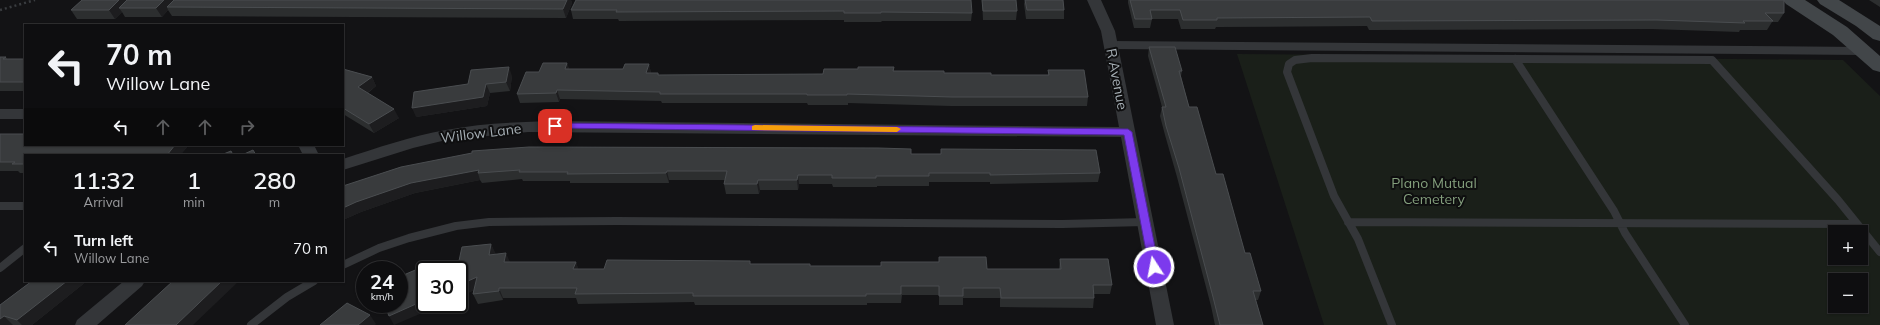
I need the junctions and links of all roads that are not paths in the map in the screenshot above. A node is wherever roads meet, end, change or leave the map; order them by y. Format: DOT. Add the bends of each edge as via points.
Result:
graph roads {
  1 [pos="1094,0"];
  2 [pos="1792,0"];
  3 [pos="1826,0"];
  4 [pos="1880,36"];
  5 [pos="1111,45"];
  6 [pos="1864,51"];
  7 [pos="1515,59"];
  8 [pos="1880,66"];
  9 [pos="0,114"];
  10 [pos="24,114"];
  11 [pos="1128,132"];
  12 [pos="344,165"];
  13 [pos="0,206"];
  14 [pos="24,206"];
  15 [pos="1145,222"];
  16 [pos="1348,222"];
  17 [pos="1620,223"];
  18 [pos="1857,224"];
  19 [pos="24,249"];
  20 [pos="1880,252"];
  21 [pos="344,265"];
  22 [pos="0,268"];
  23 [pos="135,282"];
  24 [pos="312,282"];
  25 [pos="84,325"];
  26 [pos="251,325"];
  27 [pos="1165,325"];
  28 [pos="1392,325"];
  29 [pos="1685,325"];
  1 -- 5 [label="street, R Avenue" via="1108,31"];
  2 -- 6 [label="main road" via="1820,17"];
  3 -- 4 [label="main road" via="1863,22"];
  5 -- 6 [label="lane"];
  5 -- 11 [label="street, R Avenue"];
  6 -- 8 [label="main road"];
  7 -- 16 [label="lane" via="1312,58 1290,63 1287,72 1334,196"];
  7 -- 17 [label="lane"];
  7 -- 18 [label="lane" via="1712,60"];
  9 -- 10 [label="street"];
  11 -- 12 [label="street, Willow Lane" via="555,126 506,128 446,136"];
  11 -- 15 [label="street, R Avenue"];
  13 -- 14 [label="lane"];
  15 -- 21 [label="lane" via="489,222 456,226 409,238 379,248"];
  15 -- 27 [label="street, R Avenue"];
  16 -- 17 [label="lane"];
  16 -- 28 [label="lane" via="1358,239"];
  17 -- 18 [label="lane"];
  17 -- 29 [label="lane"];
  18 -- 20 [label="lane"];
  19 -- 22 [label="lane"];
  23 -- 25 [label="street"];
  24 -- 26 [label="lane" via="287,297"];
}
